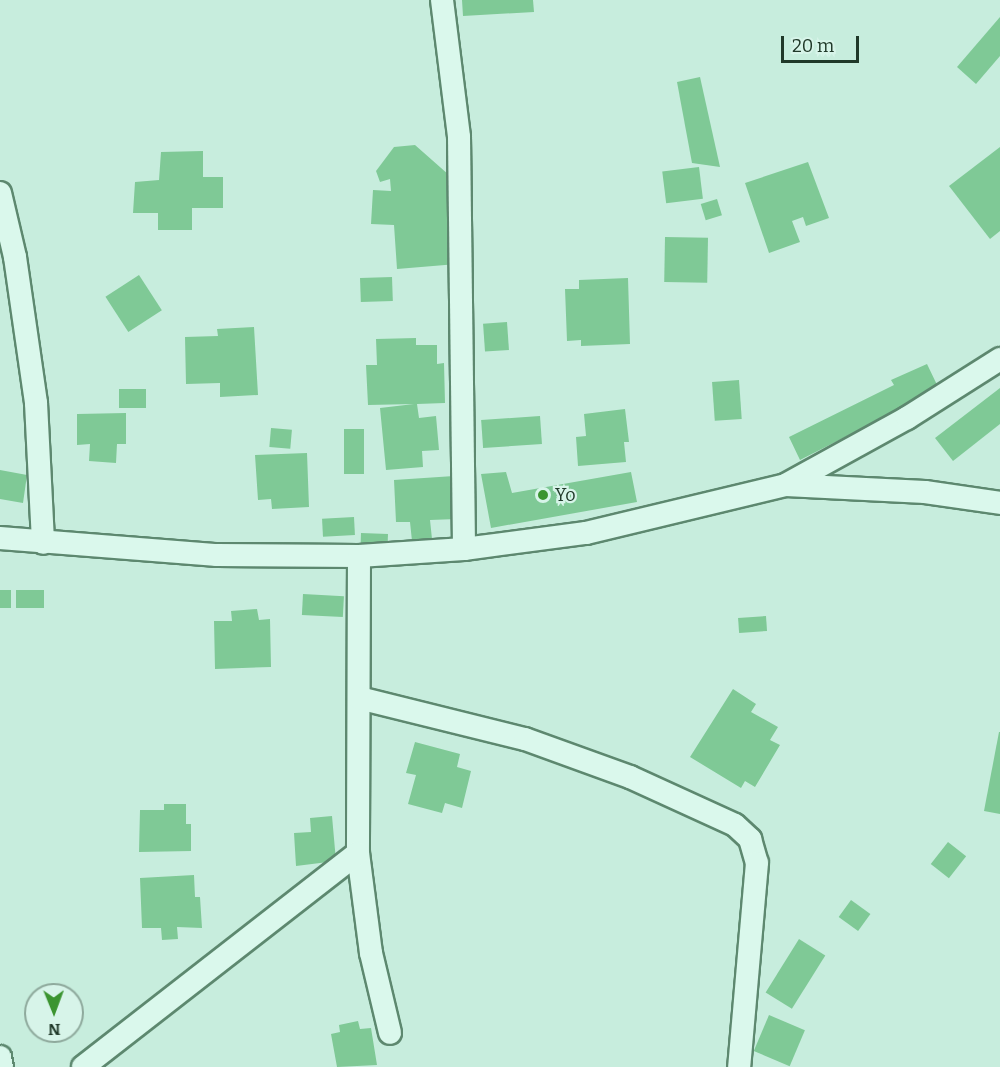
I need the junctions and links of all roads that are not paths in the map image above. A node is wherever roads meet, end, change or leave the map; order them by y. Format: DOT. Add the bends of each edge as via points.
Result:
graph roads {
  1 [pos="442,0"];
  2 [pos="0,193"];
  3 [pos="1000,359"];
  4 [pos="786,485"];
  5 [pos="1000,503"];
  6 [pos="0,538"];
  7 [pos="43,543"];
  8 [pos="464,549"];
  9 [pos="359,556"];
  10 [pos="359,698"];
  11 [pos="358,853"];
  12 [pos="390,1033"];
  13 [pos="0,1057"];
  14 [pos="2,1067"];
  15 [pos="83,1067"];
  16 [pos="740,1067"];
  1 -- 8 [label="street" via="459,137"];
  2 -- 7 [label="street" via="15,257 36,403"];
  3 -- 4 [label="street" via="907,418"];
  4 -- 5 [label="street" via="925,492"];
  4 -- 8 [label="street" via="586,533"];
  6 -- 7 [label="street"];
  7 -- 9 [label="street" via="217,555"];
  8 -- 9 [label="street"];
  9 -- 10 [label="street"];
  10 -- 11 [label="street"];
  10 -- 16 [label="street" via="525,740 630,777 735,825 750,839 757,863"];
  11 -- 12 [label="street" via="370,953"];
  11 -- 15 [label="street" via="264,922"];
  13 -- 14 [label="street"];
}
